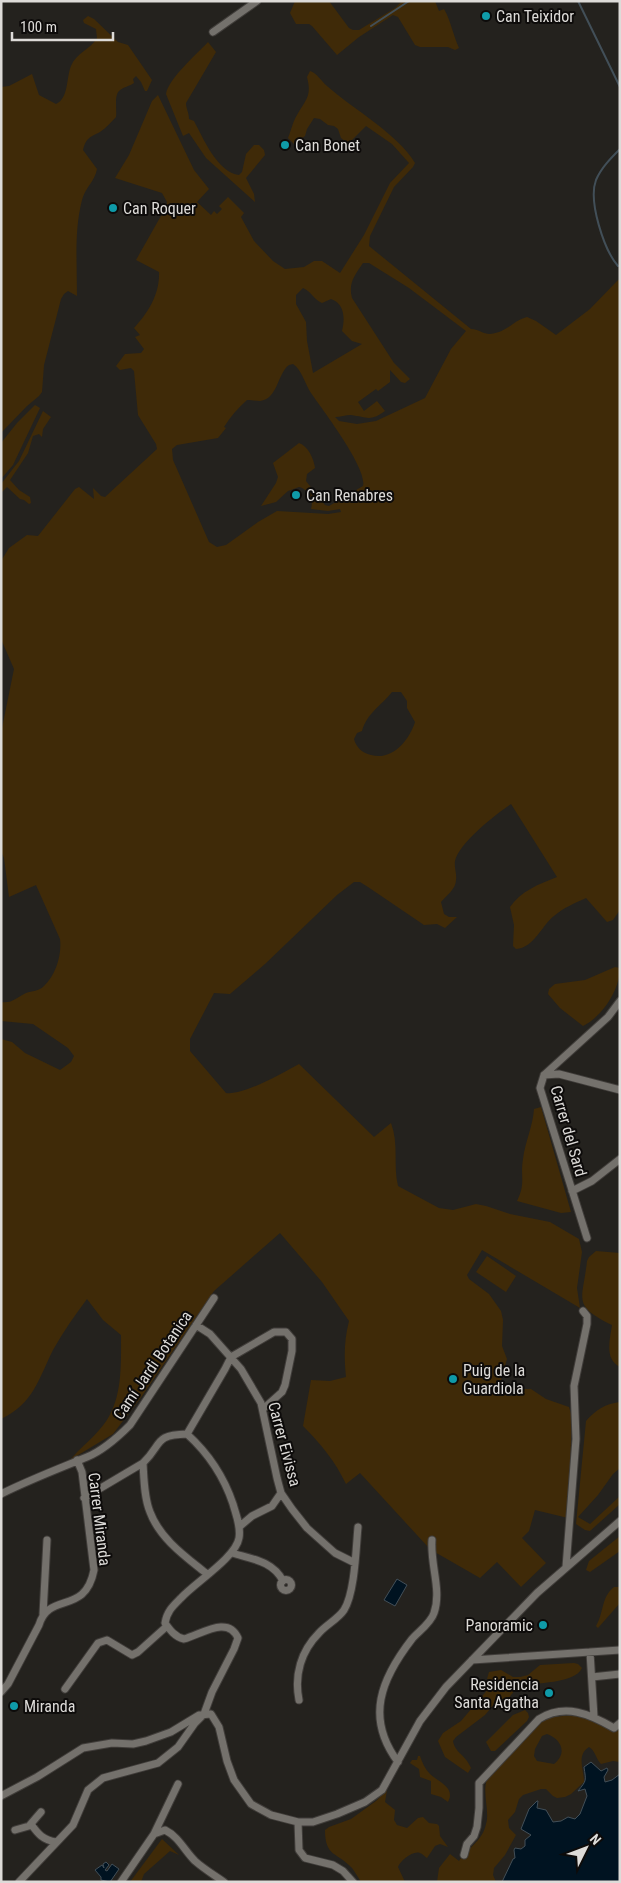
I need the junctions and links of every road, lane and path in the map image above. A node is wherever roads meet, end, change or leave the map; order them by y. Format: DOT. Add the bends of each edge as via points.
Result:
graph roads {
  1 [pos="257,1"];
  2 [pos="213,32"];
  3 [pos="620,1001"];
  4 [pos="544,1075"];
  5 [pos="620,1090"];
  6 [pos="620,1159"];
  7 [pos="572,1190"];
  8 [pos="587,1238"];
  9 [pos="214,1298"];
  10 [pos="584,1311"];
  11 [pos="196,1325"];
  12 [pos="231,1357"];
  13 [pos="263,1409"];
  14 [pos="187,1434"];
  15 [pos="77,1460"];
  16 [pos="143,1462"];
  17 [pos="282,1493"];
  18 [pos="1,1494"];
  19 [pos="84,1498"];
  20 [pos="620,1521"];
  21 [pos="358,1526"];
  22 [pos="239,1527"];
  23 [pos="47,1540"];
  24 [pos="432,1540"];
  25 [pos="232,1553"];
  26 [pos="355,1562"];
  27 [pos="566,1567"];
  28 [pos="207,1574"];
  29 [pos="283,1580"];
  30 [pos="44,1614"];
  31 [pos="167,1626"];
  32 [pos="620,1650"];
  33 [pos="590,1652"];
  34 [pos="472,1660"];
  35 [pos="620,1674"];
  36 [pos="592,1677"];
  37 [pos="65,1689"];
  38 [pos="1,1692"];
  39 [pos="299,1700"];
  40 [pos="204,1714"];
  41 [pos="594,1717"];
  42 [pos="620,1724"];
  43 [pos="398,1762"];
  44 [pos="178,1784"];
  45 [pos="1,1796"];
  46 [pos="40,1812"];
  47 [pos="298,1822"];
  48 [pos="31,1824"];
  49 [pos="15,1830"];
  50 [pos="154,1834"];
  51 [pos="56,1842"];
  52 [pos="464,1855"];
  53 [pos="19,1882"];
  54 [pos="122,1882"];
  55 [pos="224,1882"];
  56 [pos="354,1882"];
  1 -- 2 [label="street"];
  3 -- 4 [label="street, Carrer del Sard" via="608,1017"];
  4 -- 5 [label="street" via="559,1074"];
  4 -- 7 [label="street, Carrer del Sard" via="540,1088"];
  6 -- 7 [label="street"];
  7 -- 8 [label="street, Carrer del Sard"];
  9 -- 11 [label="street, Camí Jardi Botanica"];
  10 -- 27 [label="street" via="587,1324 574,1386 576,1439"];
  11 -- 12 [label="street, Carrer Eivissa" via="210,1334"];
  11 -- 15 [label="street, Camí Jardi Botanica" via="130,1425 88,1457"];
  12 -- 13 [label="street, Carrer Eivissa"];
  12 -- 13 [label="street" via="274,1332 286,1332 292,1339 290,1368 282,1392"];
  12 -- 14 [label="street"];
  13 -- 17 [label="street, Carrer Eivissa"];
  14 -- 16 [label="street" via="163,1438"];
  14 -- 22 [label="street" via="198,1444 226,1484"];
  15 -- 18 [label="street, Camí Jardi Botanica"];
  15 -- 19 [label="street, Carrer Miranda" via="82,1472"];
  16 -- 19 [label="street"];
  16 -- 28 [label="street" via="150,1514 166,1539"];
  17 -- 22 [label="street" via="272,1506"];
  17 -- 26 [label="street, Carrer Eivissa" via="307,1528 335,1553"];
  19 -- 30 [label="street, Carrer Miranda" via="94,1570 92,1583 84,1594"];
  20 -- 27 [label="street"];
  21 -- 26 [label="street"];
  22 -- 25 [label="street" via="236,1549"];
  23 -- 30 [label="street"];
  24 -- 43 [label="street" via="437,1590 433,1616 401,1655 389,1674 381,1698 382,1731 387,1747"];
  25 -- 28 [label="street"];
  25 -- 29 [label="street" via="270,1564"];
  26 -- 39 [label="street" via="344,1610 306,1650 298,1671"];
  27 -- 34 [label="street"];
  28 -- 31 [label="street" via="167,1612"];
  30 -- 38 [label="street"];
  31 -- 37 [label="street" via="132,1655 106,1640 98,1643"];
  31 -- 40 [label="street" via="184,1639 220,1626 230,1627 238,1638"];
  32 -- 33 [label="street"];
  33 -- 34 [label="street"];
  33 -- 36 [label="street"];
  34 -- 43 [label="street" via="432,1703"];
  35 -- 36 [label="street"];
  36 -- 41 [label="street"];
  40 -- 45 [label="street" via="146,1741 83,1748"];
  40 -- 47 [label="street" via="211,1714 219,1727 234,1780 251,1804 271,1815"];
  40 -- 51 [label="street" via="178,1747 158,1763 103,1778 92,1786 73,1826"];
  41 -- 42 [label="street" via="614,1728"];
  41 -- 52 [label="street" via="566,1710 545,1716 532,1725 483,1776 478,1783 480,1808 477,1827"];
  43 -- 47 [label="street" via="375,1796 337,1814 313,1822"];
  44 -- 50 [label="street"];
  46 -- 48 [label="street"];
  47 -- 56 [label="street" via="299,1850 305,1858 333,1864"];
  48 -- 49 [label="street"];
  48 -- 51 [label="street" via="44,1839"];
  50 -- 54 [label="street"];
  50 -- 55 [label="street" via="165,1830 174,1834 194,1860"];
  51 -- 53 [label="street"];
}
